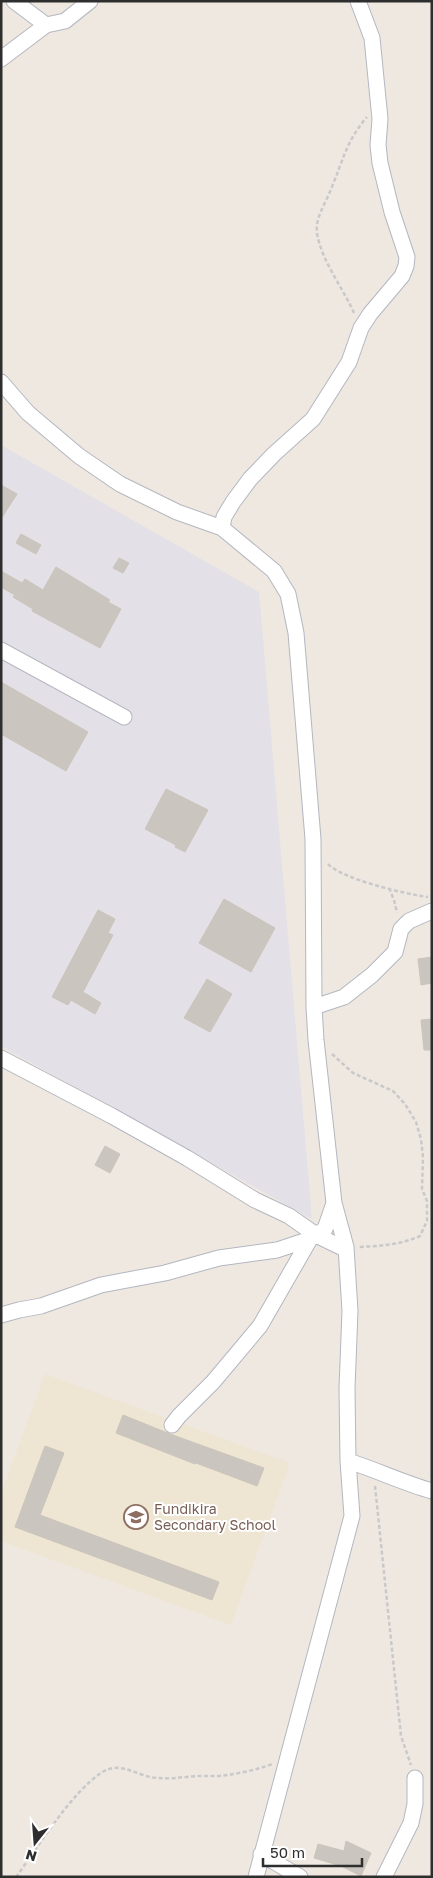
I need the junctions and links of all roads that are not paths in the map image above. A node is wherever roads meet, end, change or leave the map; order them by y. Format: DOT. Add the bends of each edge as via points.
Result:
graph roads {
  1 [pos="14,1"];
  2 [pos="90,1"];
  3 [pos="358,1"];
  4 [pos="46,25"];
  5 [pos="1,59"];
  6 [pos="1,382"];
  7 [pos="222,528"];
  8 [pos="1,650"];
  9 [pos="124,718"];
  10 [pos="432,911"];
  11 [pos="314,1007"];
  12 [pos="1,1058"];
  13 [pos="334,1203"];
  14 [pos="313,1237"];
  15 [pos="346,1247"];
  16 [pos="1,1316"];
  17 [pos="172,1425"];
  18 [pos="348,1461"];
  19 [pos="432,1491"];
  20 [pos="415,1778"];
  21 [pos="262,1854"];
  22 [pos="256,1877"];
  23 [pos="300,1877"];
  24 [pos="384,1877"];
  1 -- 4 [label="street"];
  2 -- 4 [label="street" via="65,21"];
  3 -- 7 [label="street" via="372,38 380,163 407,257 402,276 361,328 348,362 313,419 250,479 224,517"];
  4 -- 5 [label="street"];
  6 -- 7 [label="street" via="28,413 79,456 120,484 177,512"];
  7 -- 11 [label="street" via="274,571 288,594 296,633 313,839"];
  8 -- 9 [label="street"];
  10 -- 11 [label="street" via="409,921 402,929 395,952 372,975 344,997"];
  11 -- 13 [label="street"];
  12 -- 14 [label="street" via="112,1116 255,1200 289,1216"];
  13 -- 14 [label="street" via="325,1228"];
  13 -- 15 [label="street"];
  14 -- 15 [label="street"];
  14 -- 16 [label="street" via="276,1250 219,1258 165,1273 101,1285"];
  14 -- 17 [label="street" via="260,1326"];
  15 -- 18 [label="street" via="350,1311"];
  18 -- 19 [label="street"];
  18 -- 21 [label="street" via="352,1516"];
  20 -- 24 [label="street" via="411,1823"];
  21 -- 22 [label="street"];
  21 -- 23 [label="street"];
}
